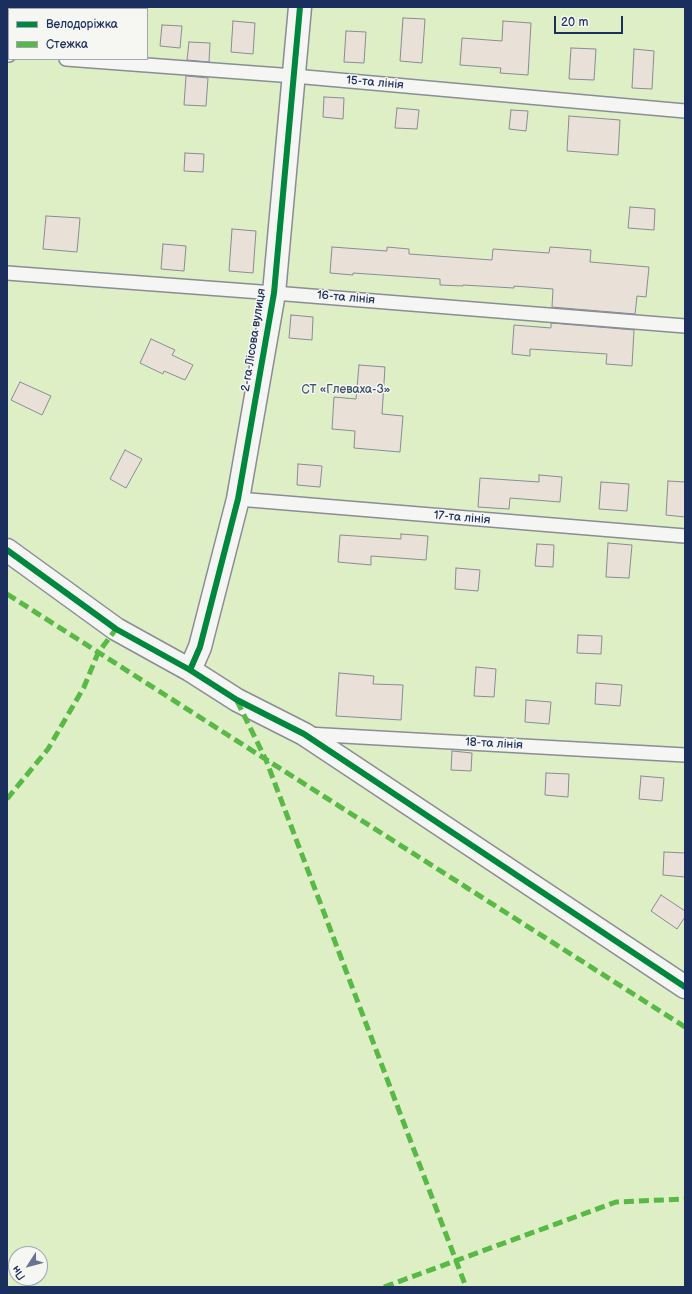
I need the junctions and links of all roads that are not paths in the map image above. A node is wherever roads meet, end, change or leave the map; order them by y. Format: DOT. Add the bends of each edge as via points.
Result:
graph roads {
  1 [pos="300,7"];
  2 [pos="79,60"];
  3 [pos="294,76"];
  4 [pos="685,111"];
  5 [pos="7,273"];
  6 [pos="274,293"];
  7 [pos="685,326"];
  8 [pos="238,499"];
  9 [pos="685,536"];
  10 [pos="7,550"];
  11 [pos="190,670"];
  12 [pos="304,734"];
  13 [pos="685,755"];
  14 [pos="685,987"];
  1 -- 3 [label="street, 2-га Лісова вулиця"];
  2 -- 3 [label="lane, 15-та лінія"];
  3 -- 4 [label="lane, 15-та лінія"];
  3 -- 6 [label="street, 2-га Лісова вулиця"];
  5 -- 6 [label="lane, 16-та лінія"];
  6 -- 7 [label="lane, 16-та лінія"];
  6 -- 8 [label="street, 2-га Лісова вулиця"];
  8 -- 9 [label="lane, 17-та лінія"];
  8 -- 11 [label="street, 2-га Лісова вулиця" via="200,647"];
  10 -- 11 [label="street" via="116,629"];
  11 -- 12 [label="street" via="237,700"];
  12 -- 13 [label="lane, 18-та лінія"];
  12 -- 14 [label="street"];
}
